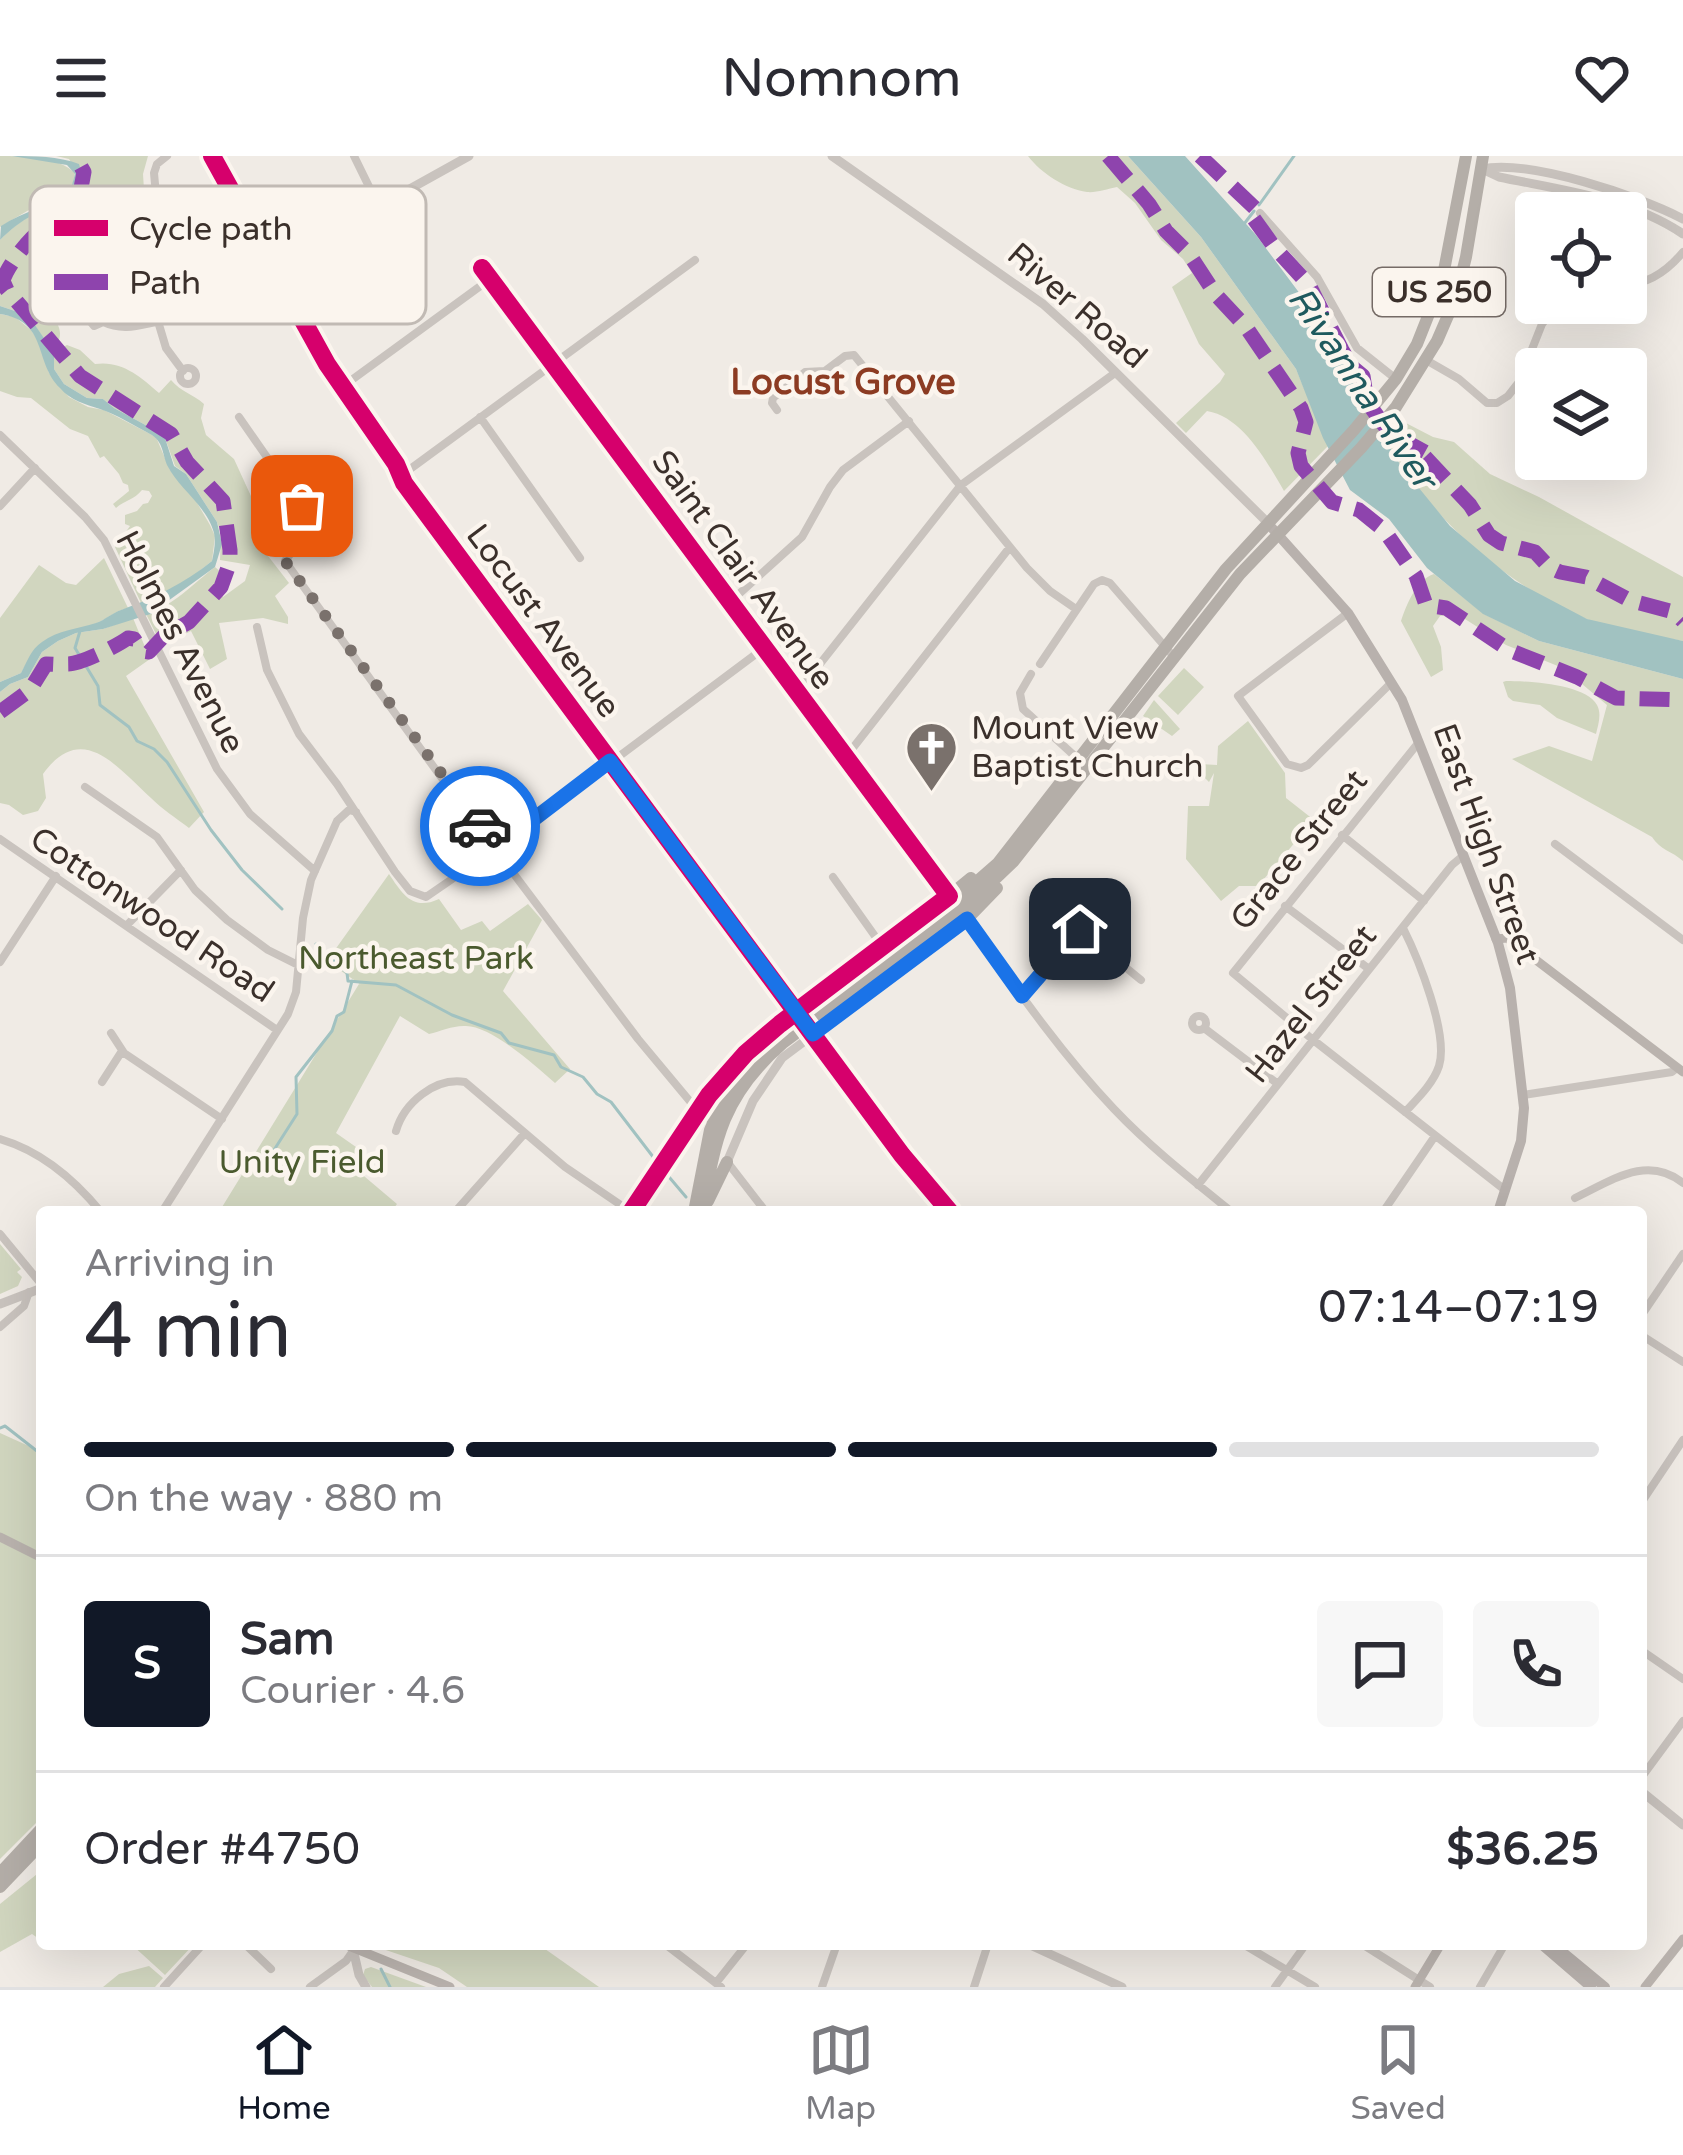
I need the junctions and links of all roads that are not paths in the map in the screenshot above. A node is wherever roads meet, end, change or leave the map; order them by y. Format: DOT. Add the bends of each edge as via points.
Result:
graph roads {
  1 [pos="164,156"];
  2 [pos="212,156"];
  3 [pos="354,156"];
  4 [pos="469,156"];
  5 [pos="832,156"];
  6 [pos="1450,156"];
  7 [pos="1465,160"];
  8 [pos="1483,162"];
  9 [pos="155,186"];
  10 [pos="229,186"];
  11 [pos="369,186"];
  12 [pos="416,186"];
  13 [pos="1260,213"];
  14 [pos="1683,218"];
  15 [pos="1683,234"];
  16 [pos="1683,252"];
  17 [pos="694,260"];
  18 [pos="482,268"];
  19 [pos="490,279"];
  20 [pos="1647,280"];
  21 [pos="109,324"];
  22 [pos="144,324"];
  23 [pos="158,324"];
  24 [pos="306,324"];
  25 [pos="1542,324"];
  26 [pos="1426,360"];
  27 [pos="552,363"];
  28 [pos="183,371"];
  29 [pos="1115,373"];
  30 [pos="1396,379"];
  31 [pos="342,387"];
  32 [pos="777,410"];
  33 [pos="239,417"];
  34 [pos="480,417"];
  35 [pos="909,421"];
  36 [pos="0,435"];
  37 [pos="35,468"];
  38 [pos="402,475"];
  39 [pos="961,485"];
  40 [pos="0,506"];
  41 [pos="1267,522"];
  42 [pos="1278,534"];
  43 [pos="1011,546"];
  44 [pos="580,558"];
  45 [pos="730,602"];
  46 [pos="1076,610"];
  47 [pos="1348,614"];
  48 [pos="257,627"];
  49 [pos="764,648"];
  50 [pos="1170,652"];
  51 [pos="1040,664"];
  52 [pos="1031,674"];
  53 [pos="1392,682"];
  54 [pos="797,693"];
  55 [pos="1420,740"];
  56 [pos="844,758"];
  57 [pos="610,761"];
  58 [pos="1084,764"];
  59 [pos="85,787"];
  60 [pos="357,812"];
  61 [pos="1342,835"];
  62 [pos="0,839"];
  63 [pos="1024,842"];
  64 [pos="1555,844"];
  65 [pos="496,848"];
  66 [pos="1464,855"];
  67 [pos="181,870"];
  68 [pos="315,871"];
  69 [pos="56,876"];
  70 [pos="833,877"];
  71 [pos="1112,890"];
  72 [pos="949,896"];
  73 [pos="1424,901"];
  74 [pos="1285,905"];
  75 [pos="967,919"];
  76 [pos="127,925"];
  77 [pos="1402,928"];
  78 [pos="1080,929"];
  79 [pos="1496,938"];
  80 [pos="1683,940"];
  81 [pos="882,946"];
  82 [pos="0,962"];
  83 [pos="298,965"];
  84 [pos="1369,969"];
  85 [pos="1142,980"];
  86 [pos="1022,996"];
  87 [pos="797,1012"];
  88 [pos="1204,1028"];
  89 [pos="278,1030"];
  90 [pos="812,1032"];
  91 [pos="111,1033"];
  92 [pos="1312,1039"];
  93 [pos="122,1052"];
  94 [pos="1680,1070"];
  95 [pos="102,1082"];
  96 [pos="719,1083"];
  97 [pos="1278,1084"];
  98 [pos="1523,1094"];
  99 [pos="698,1112"];
  100 [pos="1405,1112"];
  101 [pos="222,1118"];
  102 [pos="396,1131"];
  103 [pos="525,1133"];
  104 [pos="1435,1136"];
  105 [pos="1,1141"];
  106 [pos="704,1149"];
  107 [pos="727,1162"];
  108 [pos="1683,1184"];
  109 [pos="1198,1185"];
  110 [pos="1505,1190"];
  111 [pos="1575,1198"];
  112 [pos="1221,1203"];
  113 [pos="95,1206"];
  114 [pos="166,1206"];
  115 [pos="460,1206"];
  116 [pos="622,1206"];
  117 [pos="635,1206"];
  118 [pos="701,1206"];
  119 [pos="702,1206"];
  120 [pos="703,1206"];
  121 [pos="761,1206"];
  122 [pos="945,1206"];
  123 [pos="1218,1206"];
  124 [pos="1225,1206"];
  125 [pos="1387,1206"];
  126 [pos="1500,1206"];
  127 [pos="0,1234"];
  128 [pos="1683,1254"];
  129 [pos="36,1279"];
  130 [pos="36,1288"];
  131 [pos="29,1291"];
  132 [pos="0,1304"];
  133 [pos="1647,1307"];
  134 [pos="0,1327"];
  135 [pos="1647,1339"];
  136 [pos="1683,1362"];
  137 [pos="1683,1440"];
  138 [pos="1647,1494"];
  139 [pos="0,1537"];
  140 [pos="36,1556"];
  141 [pos="1647,1655"];
  142 [pos="1683,1679"];
  143 [pos="1683,1721"];
  144 [pos="1647,1770"];
  145 [pos="1647,1796"];
  146 [pos="1683,1826"];
  147 [pos="36,1834"];
  148 [pos="36,1850"];
  149 [pos="36,1861"];
  150 [pos="0,1873"];
  151 [pos="0,1891"];
  152 [pos="1683,1939"];
  153 [pos="198,1950"];
  154 [pos="251,1950"];
  155 [pos="348,1950"];
  156 [pos="350,1950"];
  157 [pos="357,1950"];
  158 [pos="673,1950"];
  159 [pos="743,1950"];
  160 [pos="835,1950"];
  161 [pos="986,1950"];
  162 [pos="1054,1950"];
  163 [pos="1253,1950"];
  164 [pos="1302,1950"];
  165 [pos="1370,1950"];
  166 [pos="1438,1950"];
  167 [pos="1502,1950"];
  168 [pos="1548,1950"];
  169 [pos="1560,1950"];
  170 [pos="271,1969"];
  171 [pos="1288,1971"];
  172 [pos="1097,1982"];
  173 [pos="1418,1984"];
  174 [pos="719,1985"];
  175 [pos="164,1987"];
  176 [pos="310,1987"];
  177 [pos="366,1987"];
  178 [pos="450,1987"];
  179 [pos="822,1987"];
  180 [pos="974,1987"];
  181 [pos="1122,1987"];
  182 [pos="1275,1987"];
  183 [pos="1315,1987"];
  184 [pos="1430,1987"];
  185 [pos="1480,1987"];
  186 [pos="1591,1987"];
  187 [pos="1605,1987"];
  188 [pos="1646,1987"];
  1 -- 9 [label="street"];
  2 -- 10 [label="street, Locust Avenue"];
  3 -- 11 [label="street"];
  4 -- 12 [label="street"];
  5 -- 29 [label="street, River Road" via="1025,290"];
  6 -- 7 [label="main road"];
  7 -- 8 [label="main road"];
  7 -- 30 [label="highway, US 250" via="1439,292"];
  8 -- 14 [label="street" via="1599,186"];
  8 -- 15 [label="street" via="1499,177 1622,205"];
  8 -- 26 [label="highway, US 250" via="1456,297"];
  13 -- 30 [label="street" via="1317,277 1357,348"];
  16 -- 20 [label="street"];
  17 -- 27 [label="street"];
  18 -- 19 [label="street, Saint Clair Avenue"];
  19 -- 27 [label="street, Saint Clair Avenue"];
  19 -- 31 [label="street"];
  21 -- 22 [label="street"];
  23 -- 28 [label="street"];
  24 -- 31 [label="street, Locust Avenue"];
  25 -- 26 [label="street" via="1526,371 1497,403"];
  26 -- 42 [label="highway, US 250" via="1386,419"];
  27 -- 34 [label="street"];
  27 -- 45 [label="street, Saint Clair Avenue"];
  29 -- 39 [label="street"];
  29 -- 41 [label="street, River Road"];
  30 -- 41 [label="highway, US 250"];
  31 -- 38 [label="street, Locust Avenue"];
  32 -- 35 [label="street" via="772,398 806,372 825,371 849,355"];
  33 -- 65 [label="street" via="305,512 305,534 285,561"];
  34 -- 38 [label="street"];
  34 -- 44 [label="street"];
  35 -- 39 [label="street"];
  35 -- 45 [label="street" via="844,470 802,537"];
  36 -- 37 [label="street, Holmes Avenue"];
  37 -- 40 [label="street"];
  37 -- 68 [label="street, Holmes Avenue" via="96,530 228,786"];
  38 -- 57 [label="street, Locust Avenue"];
  39 -- 43 [label="street"];
  39 -- 54 [label="street"];
  41 -- 42 [label="main road, East High Street"];
  41 -- 50 [label="highway, US 250"];
  42 -- 47 [label="main road, East High Street"];
  42 -- 50 [label="highway, US 250"];
  43 -- 46 [label="street"];
  43 -- 56 [label="street"];
  45 -- 49 [label="street, Saint Clair Avenue"];
  46 -- 50 [label="street" via="1094,584 1106,581"];
  46 -- 51 [label="street"];
  47 -- 53 [label="main road, East High Street"];
  47 -- 53 [label="street" via="1238,696 1287,764 1301,768"];
  48 -- 60 [label="street" via="290,718"];
  49 -- 54 [label="street, Saint Clair Avenue"];
  49 -- 57 [label="street"];
  50 -- 58 [label="highway, US 250"];
  52 -- 58 [label="street" via="1020,704"];
  53 -- 55 [label="main road, East High Street"];
  54 -- 56 [label="street, Saint Clair Avenue"];
  55 -- 61 [label="street, Grace Street"];
  55 -- 66 [label="main road, East High Street"];
  56 -- 72 [label="street, Saint Clair Avenue"];
  57 -- 65 [label="street"];
  57 -- 87 [label="street, Locust Avenue"];
  58 -- 63 [label="highway, US 250"];
  59 -- 67 [label="street" via="157,837"];
  60 -- 65 [label="street" via="420,896"];
  60 -- 68 [label="street" via="337,821"];
  61 -- 73 [label="street"];
  61 -- 74 [label="street, Grace Street"];
  62 -- 69 [label="street, Cottonwood Road"];
  63 -- 72 [label="highway"];
  63 -- 75 [label="highway" via="1005,880"];
  63 -- 106 [label="highway, US 250" via="747,1066"];
  63 -- 119 [label="highway, US 250" via="969,904 757,1068 720,1130"];
  64 -- 80 [label="street"];
  65 -- 99 [label="street"];
  66 -- 73 [label="street, Hazel Street"];
  66 -- 79 [label="main road, East High Street"];
  67 -- 76 [label="street"];
  67 -- 83 [label="street" via="227,920"];
  68 -- 83 [label="street"];
  69 -- 76 [label="street, Cottonwood Road"];
  69 -- 82 [label="street"];
  70 -- 81 [label="street"];
  71 -- 78 [label="street"];
  72 -- 81 [label="street"];
  73 -- 77 [label="street, Hazel Street"];
  74 -- 84 [label="street"];
  74 -- 92 [label="street, Grace Street" via="1234,975"];
  75 -- 86 [label="street"];
  75 -- 90 [label="street"];
  76 -- 89 [label="street, Cottonwood Road"];
  77 -- 84 [label="street, Hazel Street"];
  77 -- 100 [label="street" via="1441,1048 1432,1079"];
  78 -- 85 [label="street"];
  78 -- 86 [label="street"];
  79 -- 94 [label="main road" via="1507,938"];
  79 -- 98 [label="main road, East High Street"];
  81 -- 87 [label="street"];
  83 -- 89 [label="street"];
  84 -- 92 [label="street, Hazel Street"];
  86 -- 109 [label="street" via="1111,1106"];
  87 -- 90 [label="street, Locust Avenue"];
  87 -- 96 [label="street"];
  88 -- 97 [label="street"];
  89 -- 101 [label="street"];
  90 -- 107 [label="street" via="763,1084"];
  90 -- 122 [label="street, Locust Avenue"];
  91 -- 93 [label="street"];
  92 -- 97 [label="street, Hazel Street"];
  92 -- 100 [label="street"];
  93 -- 95 [label="street"];
  93 -- 101 [label="street"];
  94 -- 98 [label="street"];
  96 -- 99 [label="street"];
  96 -- 106 [label="highway"];
  97 -- 109 [label="street, Hazel Street"];
  98 -- 110 [label="main road, East High Street" via="1523,1129"];
  99 -- 117 [label="street"];
  100 -- 104 [label="street"];
  101 -- 114 [label="street"];
  102 -- 103 [label="street" via="430,1088 456,1080"];
  103 -- 115 [label="street"];
  103 -- 116 [label="street"];
  104 -- 110 [label="street"];
  104 -- 125 [label="street"];
  105 -- 113 [label="street" via="44,1157"];
  106 -- 118 [label="highway, US 250"];
  107 -- 120 [label="highway"];
  107 -- 121 [label="street"];
  108 -- 111 [label="street" via="1645,1168"];
  109 -- 112 [label="street"];
  110 -- 126 [label="main road, East High Street"];
  112 -- 123 [label="street"];
  112 -- 124 [label="street"];
  127 -- 129 [label="street"];
  128 -- 133 [label="street"];
  130 -- 131 [label="street"];
  131 -- 132 [label="street"];
  131 -- 134 [label="street"];
  135 -- 136 [label="street"];
  137 -- 138 [label="street"];
  139 -- 140 [label="main road"];
  141 -- 142 [label="street"];
  143 -- 144 [label="street"];
  145 -- 146 [label="street"];
  147 -- 150 [label="highway"];
  148 -- 151 [label="highway"];
  149 -- 151 [label="highway"];
  152 -- 188 [label="main road"];
  153 -- 175 [label="street"];
  154 -- 170 [label="street"];
  155 -- 176 [label="street"];
  156 -- 177 [label="street"];
  157 -- 178 [label="main road"];
  158 -- 174 [label="street"];
  159 -- 174 [label="street"];
  160 -- 179 [label="street"];
  161 -- 180 [label="street"];
  162 -- 172 [label="street"];
  163 -- 171 [label="street"];
  164 -- 171 [label="street"];
  165 -- 173 [label="street"];
  166 -- 173 [label="main road"];
  167 -- 185 [label="street"];
  168 -- 186 [label="main road"];
  169 -- 187 [label="main road"];
  171 -- 182 [label="street"];
  171 -- 183 [label="street"];
  172 -- 181 [label="street"];
  173 -- 184 [label="street"];
}
